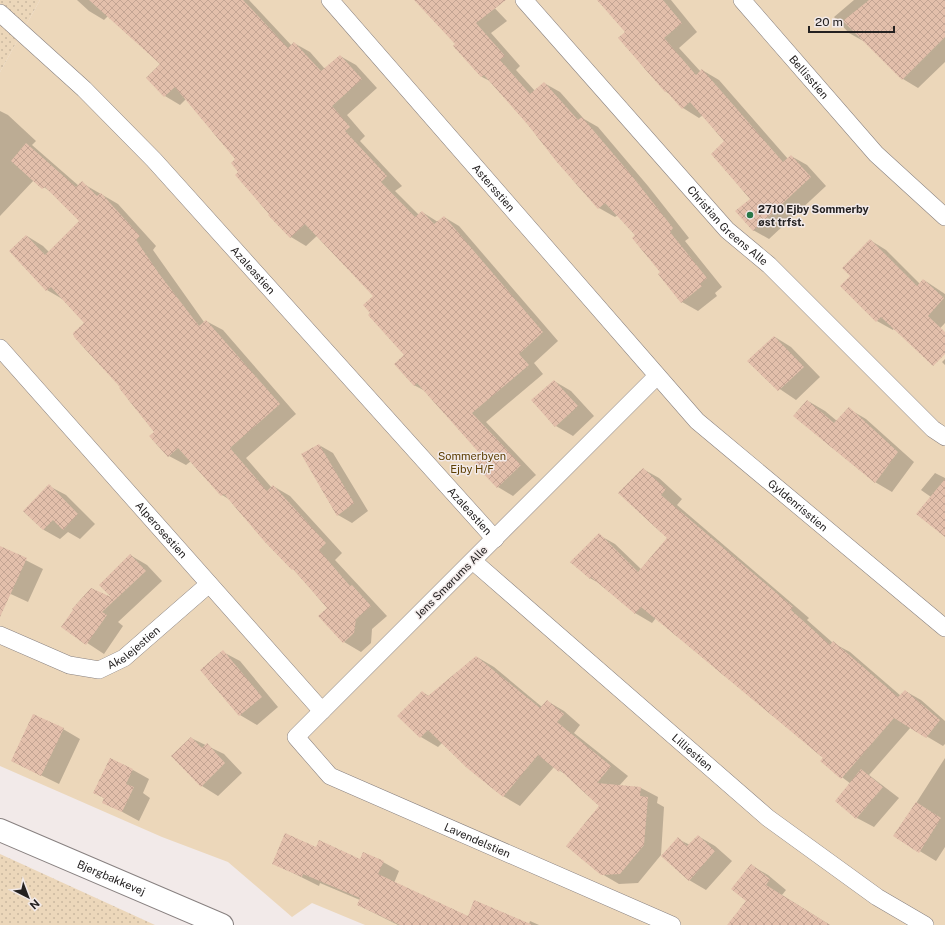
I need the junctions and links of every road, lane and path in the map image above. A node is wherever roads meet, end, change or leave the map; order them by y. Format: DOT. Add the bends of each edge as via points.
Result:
graph roads {
  1 [pos="330,0"];
  2 [pos="524,0"];
  3 [pos="742,0"];
  4 [pos="0,13"];
  5 [pos="945,217"];
  6 [pos="0,348"];
  7 [pos="657,376"];
  8 [pos="945,437"];
  9 [pos="495,539"];
  10 [pos="473,561"];
  11 [pos="209,584"];
  12 [pos="945,628"];
  13 [pos="0,635"];
  14 [pos="322,711"];
  15 [pos="296,738"];
  16 [pos="0,830"];
  17 [pos="222,925"];
  18 [pos="672,925"];
  19 [pos="925,925"];
  1 -- 7 [label="lane, Astersstien"];
  2 -- 8 [label="lane, Christian Greens Alle" via="727,230 769,265"];
  3 -- 5 [label="lane, Bellisstien" via="876,154"];
  4 -- 9 [label="lane, Azaleastien" via="84,89 154,160"];
  6 -- 11 [label="lane, Alperosestien"];
  7 -- 9 [label="lane, Jens Smørums Alle"];
  7 -- 12 [label="lane, Gyldenrisstien" via="697,421"];
  9 -- 10 [label="lane, Jens Smørums Alle"];
  10 -- 14 [label="lane, Jens Smørums Alle"];
  10 -- 19 [label="lane, Lilliestien" via="768,818 878,897"];
  11 -- 13 [label="lane, Akelejestien" via="124,658 99,670 69,665"];
  11 -- 14 [label="lane, Alperosestien"];
  14 -- 15 [label="lane, Jens Smørums Alle"];
  15 -- 18 [label="lane, Lavendelstien" via="330,776"];
  16 -- 17 [label="street, Bjergbakkevej"];
}
